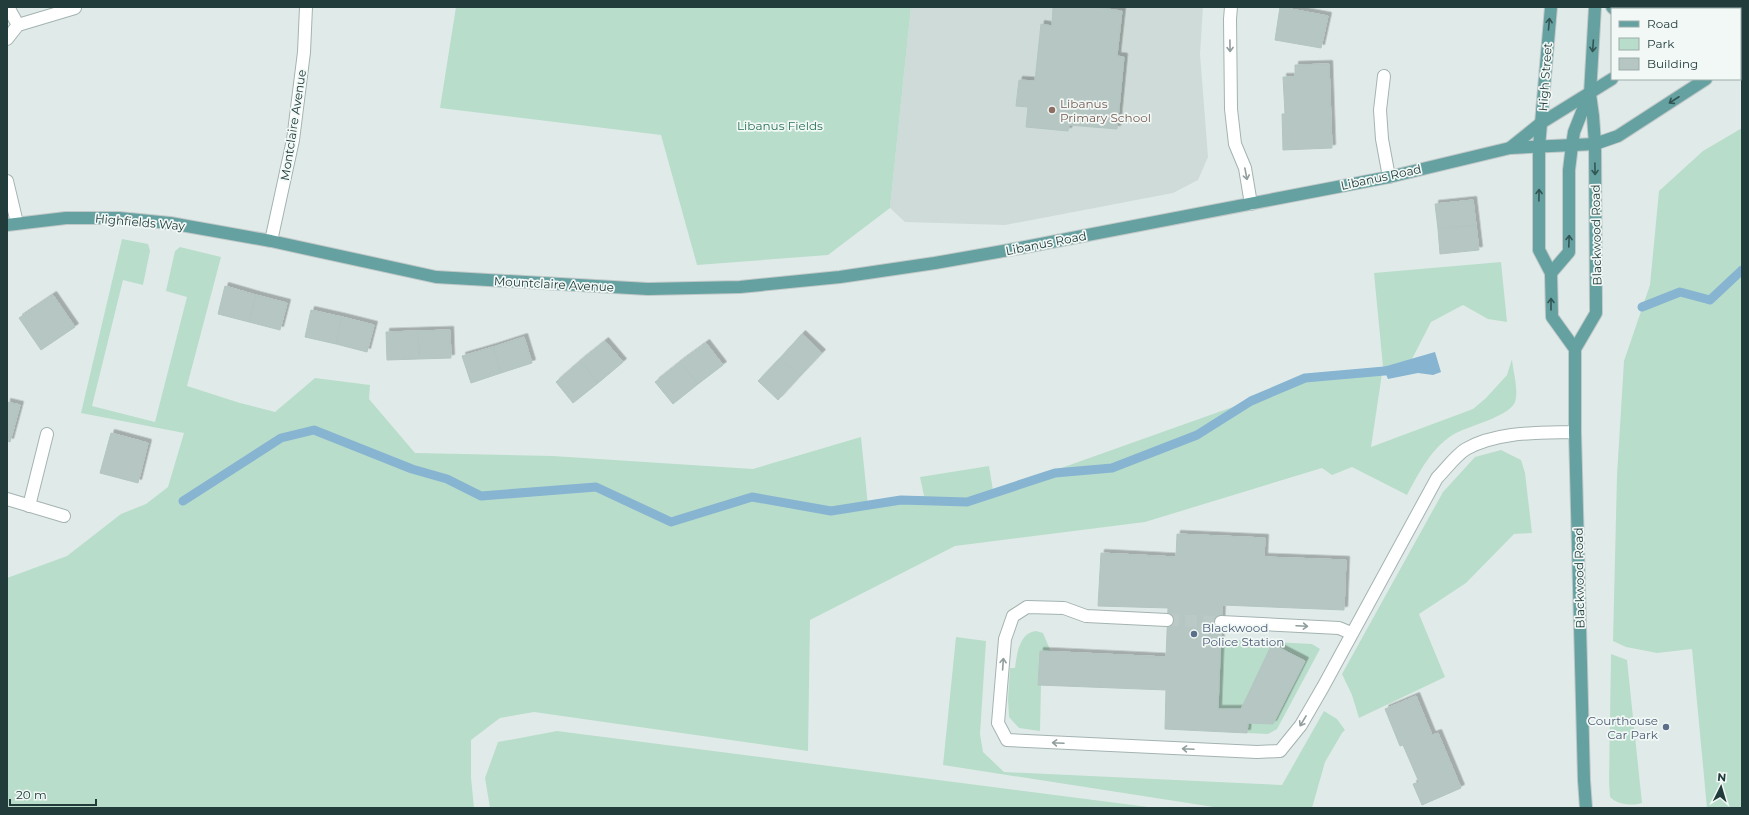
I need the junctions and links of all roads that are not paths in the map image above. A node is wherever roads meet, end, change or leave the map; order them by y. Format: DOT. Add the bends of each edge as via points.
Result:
graph roads {
  1 [pos="8,7"];
  2 [pos="306,7"];
  3 [pos="1231,7"];
  4 [pos="1551,7"];
  5 [pos="1595,7"];
  6 [pos="75,8"];
  7 [pos="18,25"];
  8 [pos="7,39"];
  9 [pos="1384,76"];
  10 [pos="1611,80"];
  11 [pos="1704,80"];
  12 [pos="1590,94"];
  13 [pos="1541,123"];
  14 [pos="1595,144"];
  15 [pos="1572,145"];
  16 [pos="1540,147"];
  17 [pos="1510,148"];
  18 [pos="1389,177"];
  19 [pos="7,182"];
  20 [pos="1251,204"];
  21 [pos="12,224"];
  22 [pos="271,241"];
  23 [pos="1551,273"];
  24 [pos="840,277"];
  25 [pos="1575,349"];
  26 [pos="1575,432"];
  27 [pos="48,434"];
  28 [pos="7,499"];
  29 [pos="29,506"];
  30 [pos="64,516"];
  31 [pos="1168,620"];
  32 [pos="1221,622"];
  33 [pos="1351,633"];
  34 [pos="1586,808"];
  1 -- 7 [label="street"];
  2 -- 22 [label="street, Montclaire Avenue" via="304,52 293,140"];
  3 -- 20 [label="street, one-way" via="1231,109 1235,144 1245,168"];
  13 -- 4 [label="main road, High Street, one-way"];
  5 -- 12 [label="main road, one-way"];
  6 -- 7 [label="street"];
  7 -- 8 [label="street"];
  9 -- 18 [label="street" via="1380,110 1381,132"];
  10 -- 12 [label="main road, Libanus Road"];
  11 -- 14 [label="main road, Libanus Road, one-way" via="1618,136"];
  12 -- 13 [label="main road, Libanus Road"];
  12 -- 14 [label="main road, Blackwood Road"];
  12 -- 15 [label="main road" via="1574,132"];
  13 -- 16 [label="main road, High Street"];
  13 -- 17 [label="main road, Libanus Road"];
  14 -- 15 [label="main road, Libanus Road"];
  14 -- 25 [label="main road, Blackwood Road, one-way" via="1596,313"];
  15 -- 16 [label="main road, Libanus Road"];
  23 -- 15 [label="main road, one-way" via="1569,252"];
  16 -- 17 [label="main road, Libanus Road"];
  23 -- 16 [label="main road, one-way" via="1539,250"];
  17 -- 18 [label="main road, Libanus Road"];
  18 -- 20 [label="main road, Libanus Road"];
  19 -- 21 [label="street"];
  20 -- 24 [label="main road, Libanus Road" via="942,262"];
  21 -- 22 [label="main road, Highfields Way" via="66,218 118,218 170,223"];
  22 -- 24 [label="main road, Mountclaire Avenue" via="444,278 648,289 740,287"];
  25 -- 23 [label="main road, one-way" via="1552,317"];
  25 -- 26 [label="main road, Blackwood Road"];
  26 -- 33 [label="street" via="1494,438 1465,450 1437,478"];
  26 -- 34 [label="main road, Blackwood Road"];
  27 -- 29 [label="street"];
  28 -- 29 [label="street"];
  29 -- 30 [label="street"];
  33 -- 31 [label="street, one-way" via="1301,725 1280,751 1007,740 998,723 1004,640 1013,616 1027,607 1035,607 1064,608 1086,616"];
  32 -- 33 [label="street, one-way" via="1339,628"];
}
